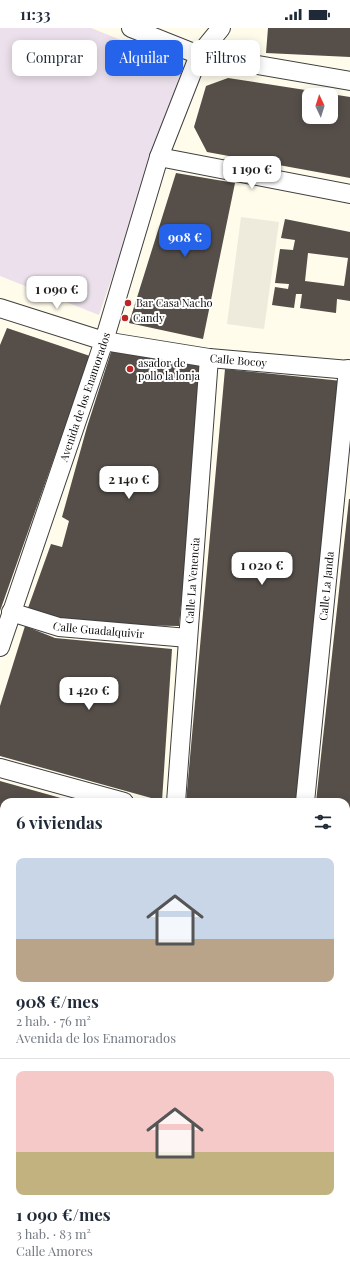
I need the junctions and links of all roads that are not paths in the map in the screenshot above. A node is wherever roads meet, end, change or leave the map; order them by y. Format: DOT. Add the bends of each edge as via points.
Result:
graph roads {
  1 [pos="131,28"];
  2 [pos="221,28"];
  3 [pos="211,40"];
  4 [pos="191,52"];
  5 [pos="260,66"];
  6 [pos="191,75"];
  7 [pos="350,81"];
  8 [pos="159,157"];
  9 [pos="350,194"];
  10 [pos="0,308"];
  11 [pos="104,341"];
  12 [pos="209,358"];
  13 [pos="349,370"];
  14 [pos="11,612"];
  15 [pos="188,638"];
  16 [pos="0,647"];
  17 [pos="0,768"];
  18 [pos="109,798"];
  19 [pos="176,798"];
  20 [pos="305,798"];
  1 -- 4 [label="street"];
  2 -- 3 [label="street, Avenida de los Enamorados"];
  5 -- 7 [label="street"];
  6 -- 8 [label="street, Avenida de los Enamorados"];
  8 -- 9 [label="street"];
  8 -- 11 [label="street, Avenida de los Enamorados"];
  10 -- 11 [label="street, Calle Bocoy"];
  11 -- 12 [label="street, Calle Bocoy"];
  11 -- 14 [label="street, Avenida de los Enamorados"];
  12 -- 13 [label="street, Calle Bocoy"];
  12 -- 15 [label="street, Calle La Venencia"];
  13 -- 20 [label="street, Calle La Janda"];
  14 -- 15 [label="street, Calle Guadalquivir" via="59,627"];
  14 -- 16 [label="street, Avenida de los Enamorados"];
  15 -- 19 [label="street, Calle La Venencia"];
  17 -- 18 [label="street"];
}
